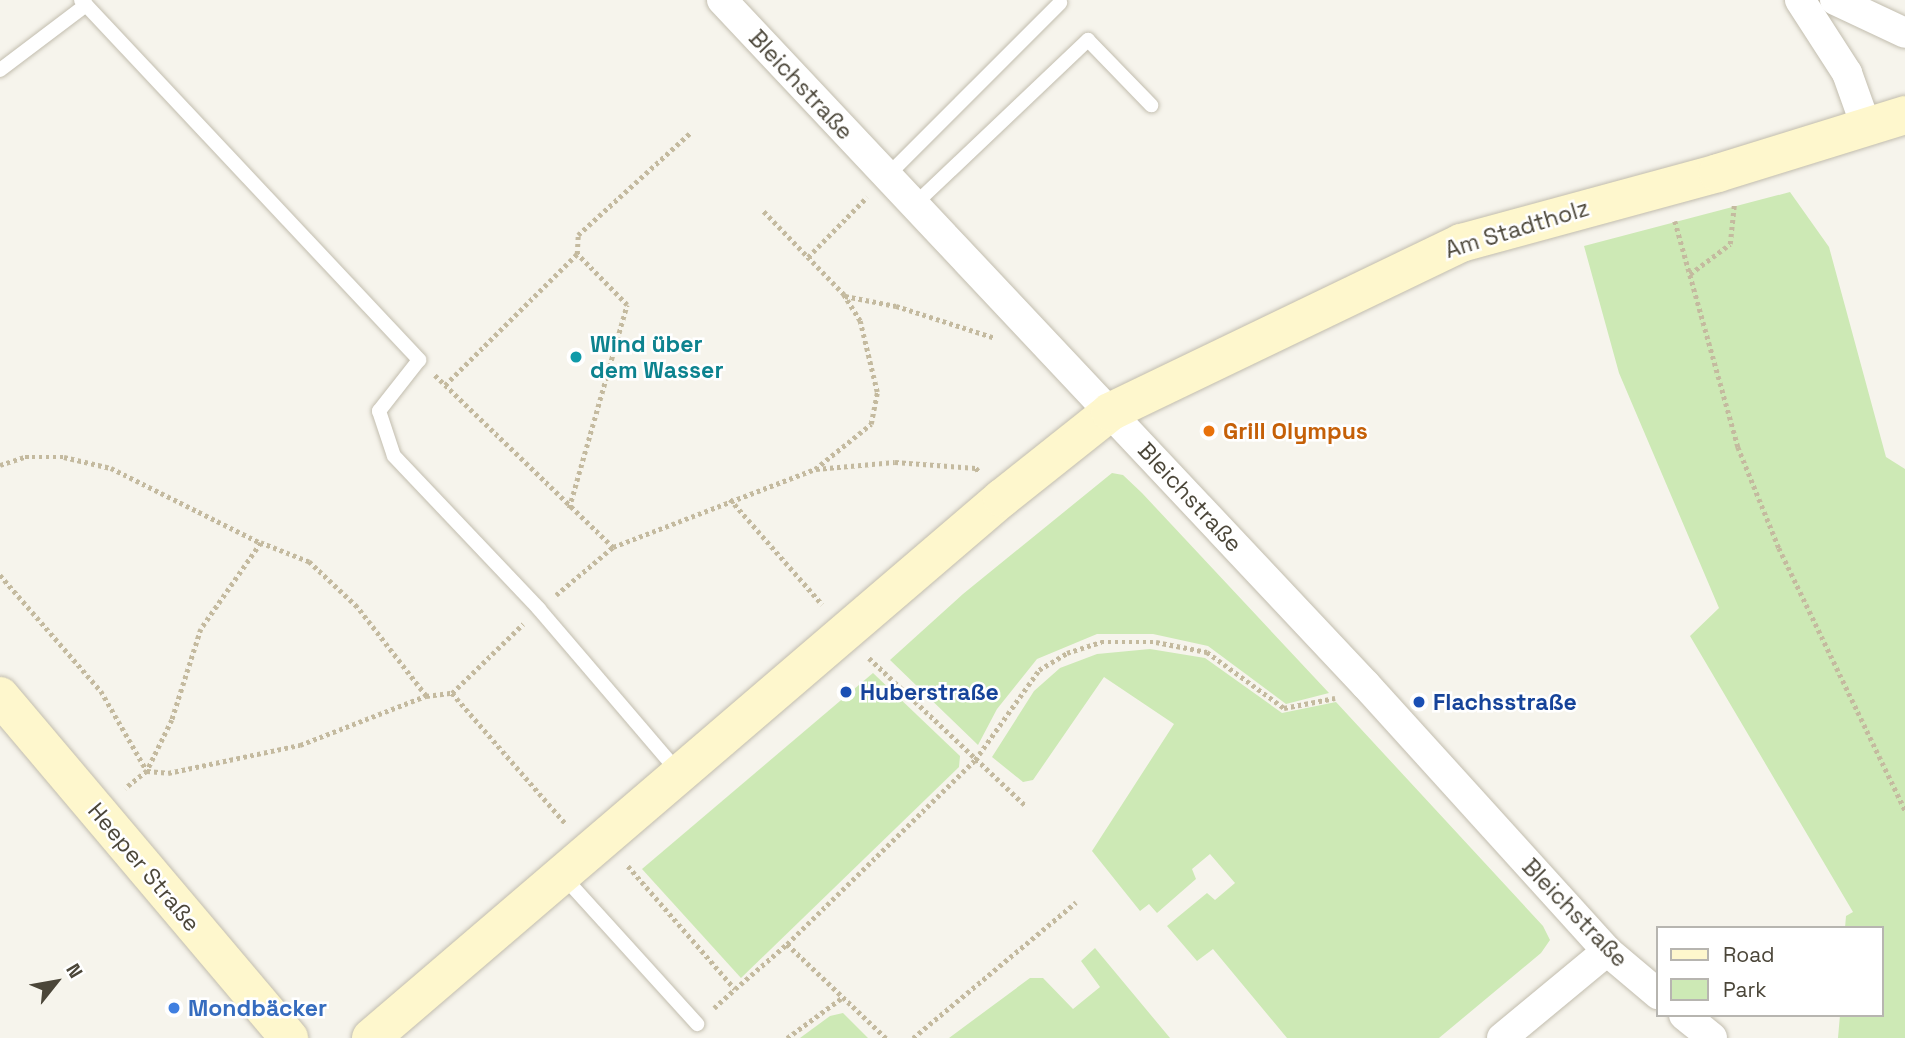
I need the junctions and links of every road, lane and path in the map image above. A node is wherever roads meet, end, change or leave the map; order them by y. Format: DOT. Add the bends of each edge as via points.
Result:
graph roads {
  1 [pos="722,0"];
  2 [pos="1800,0"];
  3 [pos="1835,0"];
  4 [pos="83,3"];
  5 [pos="1060,3"];
  6 [pos="1905,33"];
  7 [pos="0,70"];
  8 [pos="1150,105"];
  9 [pos="1905,115"];
  10 [pos="1866,126"];
  11 [pos="691,132"];
  12 [pos="1724,171"];
  13 [pos="887,176"];
  14 [pos="1666,187"];
  15 [pos="914,205"];
  16 [pos="762,211"];
  17 [pos="577,254"];
  18 [pos="808,257"];
  19 [pos="1689,274"];
  20 [pos="845,295"];
  21 [pos="1036,333"];
  22 [pos="419,360"];
  23 [pos="445,385"];
  24 [pos="1110,412"];
  25 [pos="0,465"];
  26 [pos="815,469"];
  27 [pos="1002,498"];
  28 [pos="569,508"];
  29 [pos="261,543"];
  30 [pos="0,575"];
  31 [pos="1366,685"];
  32 [pos="452,693"];
  33 [pos="0,696"];
  34 [pos="146,771"];
  35 [pos="680,774"];
  36 [pos="1905,810"];
  37 [pos="98,812"];
  38 [pos="585,855"];
  39 [pos="1076,902"];
  40 [pos="787,944"];
  41 [pos="1607,951"];
  42 [pos="1657,993"];
  43 [pos="843,997"];
  44 [pos="1686,1017"];
  45 [pos="696,1024"];
  46 [pos="289,1038"];
  47 [pos="371,1038"];
  48 [pos="787,1038"];
  49 [pos="886,1038"];
  50 [pos="912,1038"];
  51 [pos="1502,1038"];
  52 [pos="1712,1038"];
  1 -- 13 [label="street, Bleichstraße"];
  2 -- 10 [label="street" via="1847,73"];
  3 -- 6 [label="street"];
  4 -- 7 [label="lane"];
  4 -- 22 [label="lane"];
  5 -- 13 [label="lane"];
  8 -- 15 [label="lane" via="1088,40"];
  9 -- 10 [label="main road, Am Stadtholz"];
  10 -- 12 [label="main road, Am Stadtholz"];
  11 -- 17 [label="path" via="578,235"];
  12 -- 14 [label="main road, Am Stadtholz"];
  12 -- 19 [label="path" via="1735,209 1730,244"];
  13 -- 15 [label="street, Bleichstraße"];
  13 -- 18 [label="path"];
  14 -- 19 [label="path"];
  14 -- 24 [label="main road, Am Stadtholz" via="1452,246"];
  15 -- 21 [label="street, Bleichstraße"];
  16 -- 18 [label="path"];
  17 -- 23 [label="path"];
  17 -- 28 [label="path" via="627,305"];
  18 -- 20 [label="path"];
  19 -- 36 [label="path" via="1738,447 1779,548"];
  20 -- 21 [label="path" via="897,306 1021,346"];
  20 -- 26 [label="path" via="860,321 877,392 871,424"];
  21 -- 24 [label="street, Bleichstraße"];
  22 -- 23 [label="path"];
  22 -- 35 [label="lane" via="379,411 394,456 539,608"];
  23 -- 28 [label="path"];
  24 -- 27 [label="main road"];
  24 -- 31 [label="street, Bleichstraße"];
  25 -- 29 [label="path" via="24,457 64,457 111,468"];
  26 -- 27 [label="path" via="895,461 976,468"];
  26 -- 28 [label="path" via="613,547"];
  27 -- 35 [label="main road"];
  29 -- 34 [label="path" via="201,629 173,720"];
  29 -- 34 [label="path" via="309,562 357,607 426,696 300,746 168,773"];
  30 -- 34 [label="path" via="101,691"];
  31 -- 40 [label="path" via="1328,700 1284,708 1207,652 1156,642 1101,642 1067,653 1039,670 975,760"];
  31 -- 41 [label="street, Bleichstraße"];
  32 -- 38 [label="path"];
  33 -- 37 [label="main road, Heeper Straße"];
  34 -- 37 [label="path"];
  35 -- 38 [label="main road"];
  37 -- 46 [label="main road, Heeper Straße"];
  38 -- 40 [label="path" via="734,989"];
  38 -- 45 [label="lane"];
  38 -- 47 [label="main road"];
  39 -- 50 [label="path"];
  40 -- 43 [label="path"];
  41 -- 42 [label="street, Bleichstraße"];
  41 -- 51 [label="street"];
  43 -- 48 [label="path"];
  43 -- 49 [label="path"];
  44 -- 52 [label="street"];
}
